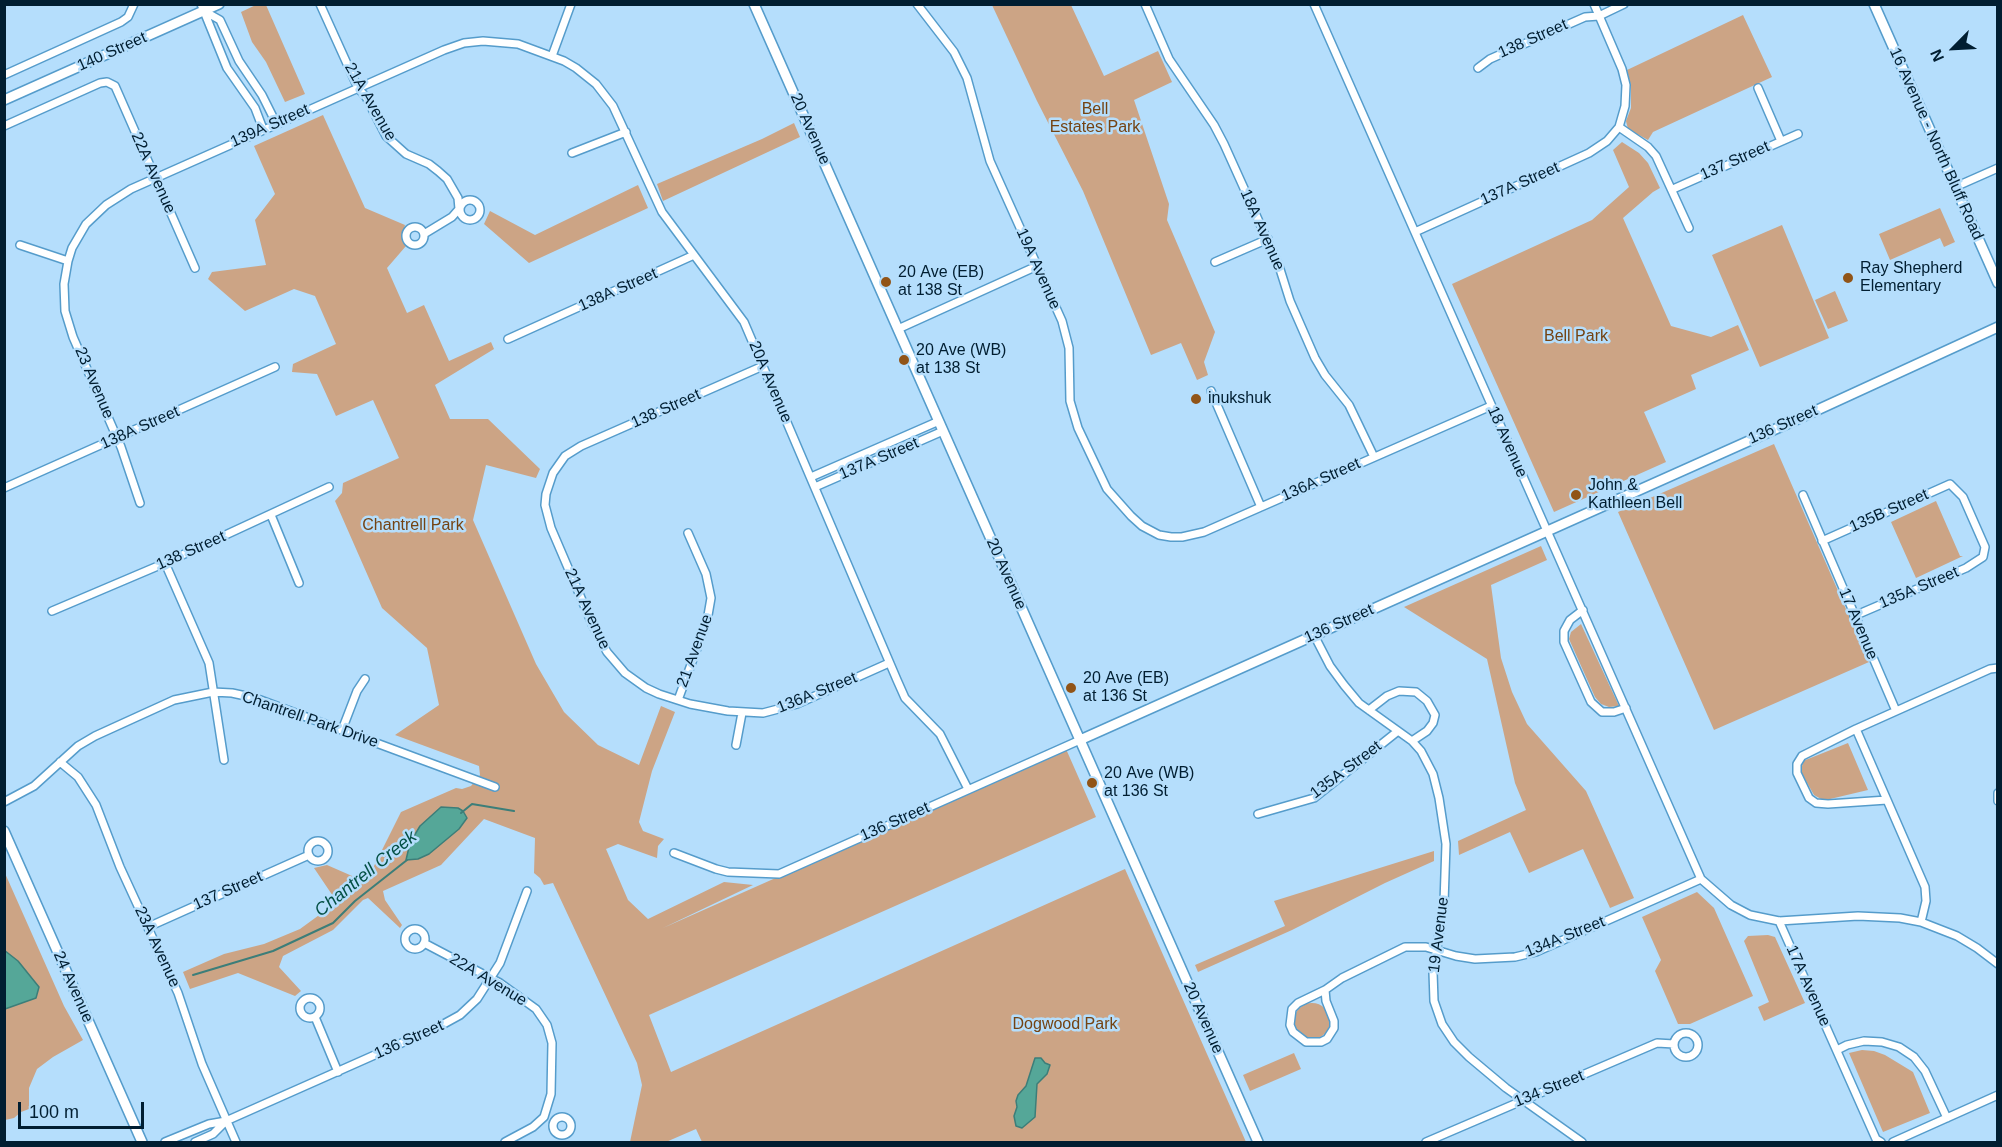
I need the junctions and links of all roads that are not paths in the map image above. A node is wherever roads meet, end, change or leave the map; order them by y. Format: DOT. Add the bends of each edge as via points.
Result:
graph roads {
  1 [pos="134,4"];
  2 [pos="219,4"];
  3 [pos="320,4"];
  4 [pos="571,4"];
  5 [pos="754,4"];
  6 [pos="918,4"];
  7 [pos="1145,4"];
  8 [pos="1314,4"];
  9 [pos="1594,4"];
  10 [pos="1624,4"];
  11 [pos="1874,4"];
  12 [pos="202,8"];
  13 [pos="1599,16"];
  14 [pos="552,56"];
  15 [pos="239,62"];
  16 [pos="227,68"];
  17 [pos="1478,68"];
  18 [pos="4,75"];
  19 [pos="358,88"];
  20 [pos="1758,88"];
  21 [pos="4,100"];
  22 [pos="276,123"];
  23 [pos="4,126"];
  24 [pos="1619,127"];
  25 [pos="263,129"];
  26 [pos="626,132"];
  27 [pos="1798,134"];
  28 [pos="1781,141"];
  29 [pos="572,153"];
  30 [pos="1998,168"];
  31 [pos="155,178"];
  32 [pos="1955,187"];
  33 [pos="1673,189"];
  34 [pos="1689,228"];
  35 [pos="1415,232"];
  36 [pos="424,234"];
  37 [pos="1268,239"];
  38 [pos="20,245"];
  39 [pos="694,255"];
  40 [pos="68,261"];
  41 [pos="1215,262"];
  42 [pos="1037,266"];
  43 [pos="195,268"];
  44 [pos="1998,284"];
  45 [pos="1998,327"];
  46 [pos="898,329"];
  47 [pos="508,339"];
  48 [pos="763,366"];
  49 [pos="275,367"];
  50 [pos="1211,391"];
  51 [pos="1491,406"];
  52 [pos="939,421"];
  53 [pos="943,431"];
  54 [pos="117,438"];
  55 [pos="864,454"];
  56 [pos="1374,457"];
  57 [pos="868,464"];
  58 [pos="811,477"];
  59 [pos="548,482"];
  60 [pos="329,487"];
  61 [pos="815,487"];
  62 [pos="4,488"];
  63 [pos="1803,495"];
  64 [pos="140,503"];
  65 [pos="1261,507"];
  66 [pos="271,515"];
  67 [pos="1149,530"];
  68 [pos="1547,531"];
  69 [pos="688,533"];
  70 [pos="1822,541"];
  71 [pos="1983,557"];
  72 [pos="165,563"];
  73 [pos="299,583"];
  74 [pos="1583,609"];
  75 [pos="52,611"];
  76 [pos="1854,616"];
  77 [pos="1314,635"];
  78 [pos="889,663"];
  79 [pos="1998,668"];
  80 [pos="365,679"];
  81 [pos="213,692"];
  82 [pos="678,700"];
  83 [pos="1626,708"];
  84 [pos="1369,710"];
  85 [pos="1896,711"];
  86 [pos="742,713"];
  87 [pos="1856,729"];
  88 [pos="342,730"];
  89 [pos="1398,731"];
  90 [pos="1080,740"];
  91 [pos="1412,741"];
  92 [pos="735,746"];
  93 [pos="224,760"];
  94 [pos="60,762"];
  95 [pos="495,787"];
  96 [pos="968,789"];
  97 [pos="1998,793"];
  98 [pos="1887,800"];
  99 [pos="1998,801"];
  100 [pos="4,802"];
  101 [pos="1258,814"];
  102 [pos="4,831"];
  103 [pos="674,853"];
  104 [pos="309,855"];
  105 [pos="1701,879"];
  106 [pos="527,891"];
  107 [pos="1779,921"];
  108 [pos="1921,922"];
  109 [pos="148,927"];
  110 [pos="424,943"];
  111 [pos="1435,949"];
  112 [pos="1996,959"];
  113 [pos="491,978"];
  114 [pos="1325,990"];
  115 [pos="315,1017"];
  116 [pos="1674,1044"];
  117 [pos="1837,1050"];
  118 [pos="339,1072"];
  119 [pos="1998,1095"];
  120 [pos="1522,1099"];
  121 [pos="544,1117"];
  122 [pos="1947,1118"];
  123 [pos="226,1121"];
  124 [pos="554,1123"];
  125 [pos="142,1143"];
  126 [pos="165,1143"];
  127 [pos="195,1143"];
  128 [pos="236,1143"];
  129 [pos="505,1143"];
  130 [pos="1258,1143"];
  131 [pos="1426,1143"];
  132 [pos="1582,1143"];
  133 [pos="1881,1143"];
  134 [pos="1893,1143"];
  1 -- 18 [label="street" via="121,22"];
  2 -- 12 [label="street, 140 Street"];
  3 -- 19 [label="street, 21A Avenue"];
  4 -- 14 [label="street"];
  5 -- 46 [label="street, 20 Avenue"];
  6 -- 42 [label="street, 19A Avenue" via="954,52 967,78 990,161"];
  7 -- 37 [label="street, 18A Avenue" via="1169,59 1219,134"];
  8 -- 35 [label="street, 18 Avenue"];
  9 -- 13 [label="street"];
  10 -- 13 [label="street, 138 Street"];
  11 -- 32 [label="street, 16 Avenue - North Bluff Road"];
  12 -- 15 [label="street" via="220,20"];
  12 -- 16 [label="street"];
  12 -- 21 [label="street, 140 Street"];
  13 -- 17 [label="street, 138 Street" via="1585,16"];
  13 -- 24 [label="street" via="1626,86"];
  14 -- 19 [label="street, 139A Street" via="518,44 474,41"];
  14 -- 26 [label="street, 20A Avenue" via="596,84"];
  15 -- 16 [label="street"];
  15 -- 22 [label="street" via="262,94"];
  16 -- 25 [label="street" via="255,108"];
  19 -- 22 [label="street, 139A Street"];
  19 -- 36 [label="street, 21A Avenue" via="395,146 429,164 447,179 458,198 459,209 452,217"];
  20 -- 28 [label="street"];
  22 -- 25 [label="street, 139A Street"];
  23 -- 31 [label="street, 22A Avenue" via="107,82 115,86"];
  24 -- 33 [label="street" via="1656,156"];
  24 -- 35 [label="street, 137A Street" via="1589,153"];
  25 -- 31 [label="street, 139A Street"];
  26 -- 29 [label="street"];
  26 -- 39 [label="street, 20A Avenue" via="656,201"];
  27 -- 28 [label="street, 137 Street"];
  28 -- 33 [label="street, 137 Street"];
  30 -- 32 [label="street"];
  31 -- 40 [label="street, 139A Street" via="124,193 96,214 79,236"];
  31 -- 43 [label="street, 22A Avenue"];
  32 -- 44 [label="street, 16 Avenue - North Bluff Road"];
  33 -- 34 [label="street"];
  35 -- 51 [label="street, 18 Avenue"];
  37 -- 41 [label="street"];
  37 -- 56 [label="street, 18A Avenue" via="1315,358 1348,405"];
  38 -- 40 [label="street"];
  39 -- 47 [label="street, 138A Street"];
  39 -- 48 [label="street, 20A Avenue" via="739,314"];
  40 -- 54 [label="street, 23 Avenue" via="64,298 69,324"];
  42 -- 46 [label="street"];
  42 -- 67 [label="street, 19A Avenue" via="1066,334 1070,401 1078,428 1107,489"];
  45 -- 68 [label="street, 136 Street"];
  46 -- 52 [label="street, 20 Avenue"];
  48 -- 58 [label="street, 20A Avenue"];
  48 -- 59 [label="street, 138 Street" via="581,446 565,456"];
  49 -- 54 [label="street, 138A Street"];
  50 -- 65 [label="street"];
  51 -- 56 [label="street, 136A Street"];
  51 -- 68 [label="street, 18 Avenue"];
  52 -- 53 [label="street, 20 Avenue"];
  52 -- 55 [label="street, 137A Street"];
  53 -- 57 [label="street, 137A Street"];
  53 -- 90 [label="street, 20 Avenue"];
  54 -- 62 [label="street, 138A Street"];
  54 -- 64 [label="street, 23 Avenue"];
  55 -- 57 [label="street"];
  55 -- 58 [label="street, 137A Street"];
  56 -- 65 [label="street, 136A Street"];
  57 -- 61 [label="street, 137A Street"];
  58 -- 61 [label="street, 20A Avenue"];
  59 -- 82 [label="street, 21A Avenue" via="545,505 551,528 607,652 646,688"];
  60 -- 66 [label="street, 138 Street"];
  61 -- 78 [label="street, 20A Avenue"];
  63 -- 70 [label="street, 17 Avenue"];
  65 -- 67 [label="street, 136A Street" via="1193,536 1171,537"];
  66 -- 72 [label="street, 138 Street"];
  66 -- 73 [label="street"];
  68 -- 74 [label="street, 18 Avenue"];
  68 -- 77 [label="street, 136 Street"];
  69 -- 82 [label="street, 21 Avenue" via="706,574 711,598 707,621"];
  70 -- 71 [label="street, 135B Street" via="1950,484 1963,497 1985,547"];
  70 -- 76 [label="street, 17 Avenue"];
  71 -- 76 [label="street, 135A Street"];
  72 -- 75 [label="street, 138 Street"];
  72 -- 81 [label="street" via="209,663"];
  74 -- 83 [label="street, 18 Avenue"];
  74 -- 83 [label="street" via="1570,620 1564,642 1592,702 1602,712"];
  76 -- 85 [label="street, 17 Avenue"];
  77 -- 84 [label="street, 19 Avenue" via="1330,666"];
  77 -- 90 [label="street, 136 Street"];
  78 -- 86 [label="street, 136A Street" via="786,708"];
  78 -- 96 [label="street, 20A Avenue" via="905,698 947,745"];
  79 -- 85 [label="street"];
  80 -- 88 [label="street"];
  81 -- 88 [label="street, Chantrell Park Drive" via="255,698"];
  81 -- 93 [label="street"];
  81 -- 94 [label="street, Chantrell Park Drive" via="174,700 95,736"];
  82 -- 86 [label="street, 136A Street"];
  83 -- 105 [label="street, 18 Avenue"];
  84 -- 89 [label="street, 19 Avenue"];
  84 -- 91 [label="street" via="1399,691 1416,692 1435,715 1427,731"];
  85 -- 87 [label="street"];
  86 -- 92 [label="street"];
  87 -- 98 [label="street"];
  87 -- 98 [label="street" via="1802,756 1797,764 1800,780 1816,803"];
  88 -- 95 [label="street, Chantrell Park Drive"];
  89 -- 91 [label="street, 19 Avenue"];
  89 -- 101 [label="street, 135A Street" via="1314,798"];
  90 -- 96 [label="street, 136 Street"];
  90 -- 130 [label="street, 20 Avenue"];
  91 -- 111 [label="street, 19 Avenue" via="1433,774 1443,822 1446,886"];
  94 -- 100 [label="street, Chantrell Park Drive" via="34,786"];
  94 -- 109 [label="street, 23A Avenue" via="78,777 96,805"];
  96 -- 103 [label="street, 136 Street" via="779,874 728,872"];
  97 -- 99 [label="street"];
  98 -- 108 [label="street" via="1925,887"];
  102 -- 125 [label="street, 24 Avenue"];
  104 -- 109 [label="street, 137 Street"];
  105 -- 107 [label="street" via="1731,905 1750,915"];
  105 -- 111 [label="street, 134A Street" via="1536,952 1475,959"];
  106 -- 113 [label="street, 136 Street"];
  107 -- 108 [label="street" via="1879,915"];
  107 -- 117 [label="street, 17A Avenue"];
  108 -- 112 [label="street" via="1957,936"];
  109 -- 123 [label="street, 23A Avenue" via="178,993"];
  110 -- 113 [label="street, 22A Avenue"];
  111 -- 114 [label="street, 134A Street" via="1405,947"];
  111 -- 120 [label="street, 19 Avenue" via="1434,1001 1442,1024 1469,1057"];
  113 -- 118 [label="street, 136 Street" via="477,999 450,1021"];
  113 -- 121 [label="street, 22A Avenue" via="536,1009 547,1025 552,1043 551,1094"];
  114 -- 114 [label="street, 134A Street" via="1292,1009 1293,1032 1306,1042 1321,1042 1334,1028"];
  115 -- 118 [label="street"];
  116 -- 120 [label="street, 134 Street" via="1658,1043"];
  117 -- 122 [label="street" via="1864,1041 1899,1047 1925,1071"];
  117 -- 133 [label="street, 17A Avenue"];
  118 -- 123 [label="street, 136 Street"];
  119 -- 122 [label="street"];
  120 -- 131 [label="street, 134 Street"];
  120 -- 132 [label="street"];
  121 -- 124 [label="street"];
  121 -- 129 [label="street"];
  122 -- 134 [label="street"];
  123 -- 126 [label="street, 136 Street"];
  123 -- 127 [label="street, 136 Street" via="213,1134"];
  123 -- 128 [label="street, 23A Avenue"];
}
